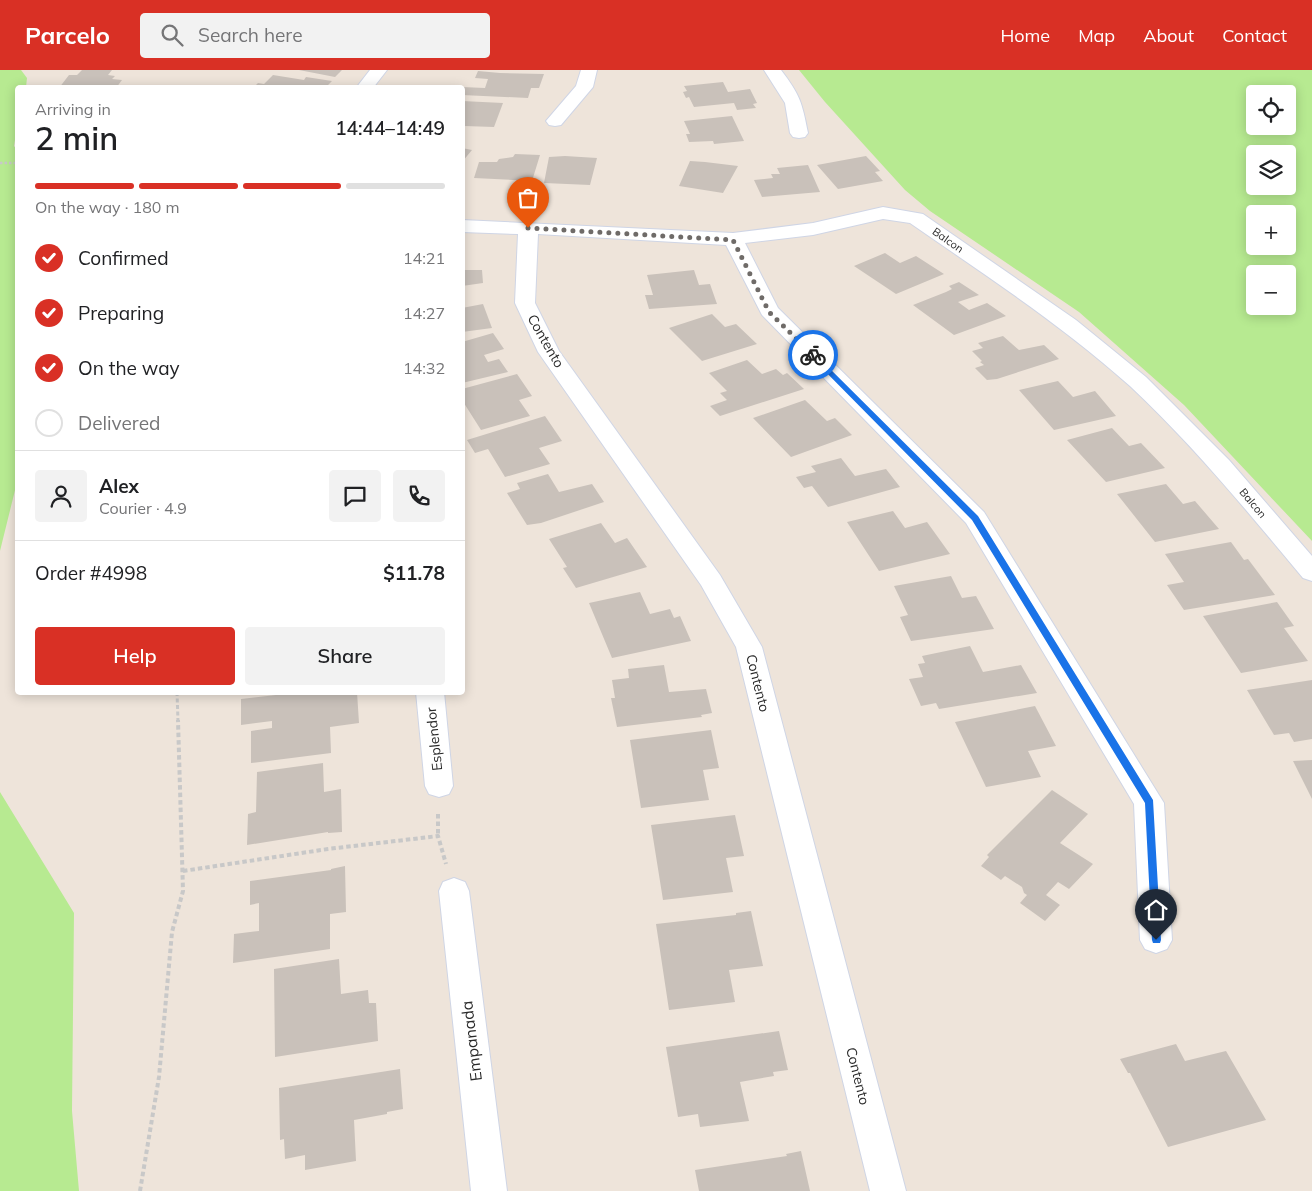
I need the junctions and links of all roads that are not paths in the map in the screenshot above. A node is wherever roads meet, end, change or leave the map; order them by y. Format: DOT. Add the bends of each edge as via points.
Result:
graph roads {
  1 [pos="379,70"];
  2 [pos="589,70"];
  3 [pos="772,70"];
  4 [pos="366,85"];
  5 [pos="555,121"];
  6 [pos="798,133"];
  7 [pos="465,226"];
  8 [pos="528,228"];
  9 [pos="733,240"];
  10 [pos="1312,572"];
  11 [pos="430,695"];
  12 [pos="438,786"];
  13 [pos="454,891"];
  14 [pos="1156,940"];
  15 [pos="490,1191"];
  16 [pos="888,1191"];
  1 -- 4 [label="street"];
  2 -- 5 [label="street" via="584,87"];
  3 -- 6 [label="street" via="794,103"];
  7 -- 8 [label="street, Balcon"];
  8 -- 9 [label="street, Balcon"];
  8 -- 16 [label="street, Contento" via="525,303 550,352 711,582 749,647"];
  9 -- 10 [label="street, Balcon" via="813,229 883,213 916,218 1069,324 1138,382 1221,466"];
  9 -- 14 [label="street" via="769,312 975,518 1149,803"];
  11 -- 12 [label="street, Esplendor"];
  13 -- 15 [label="street, Empanada"];
}
